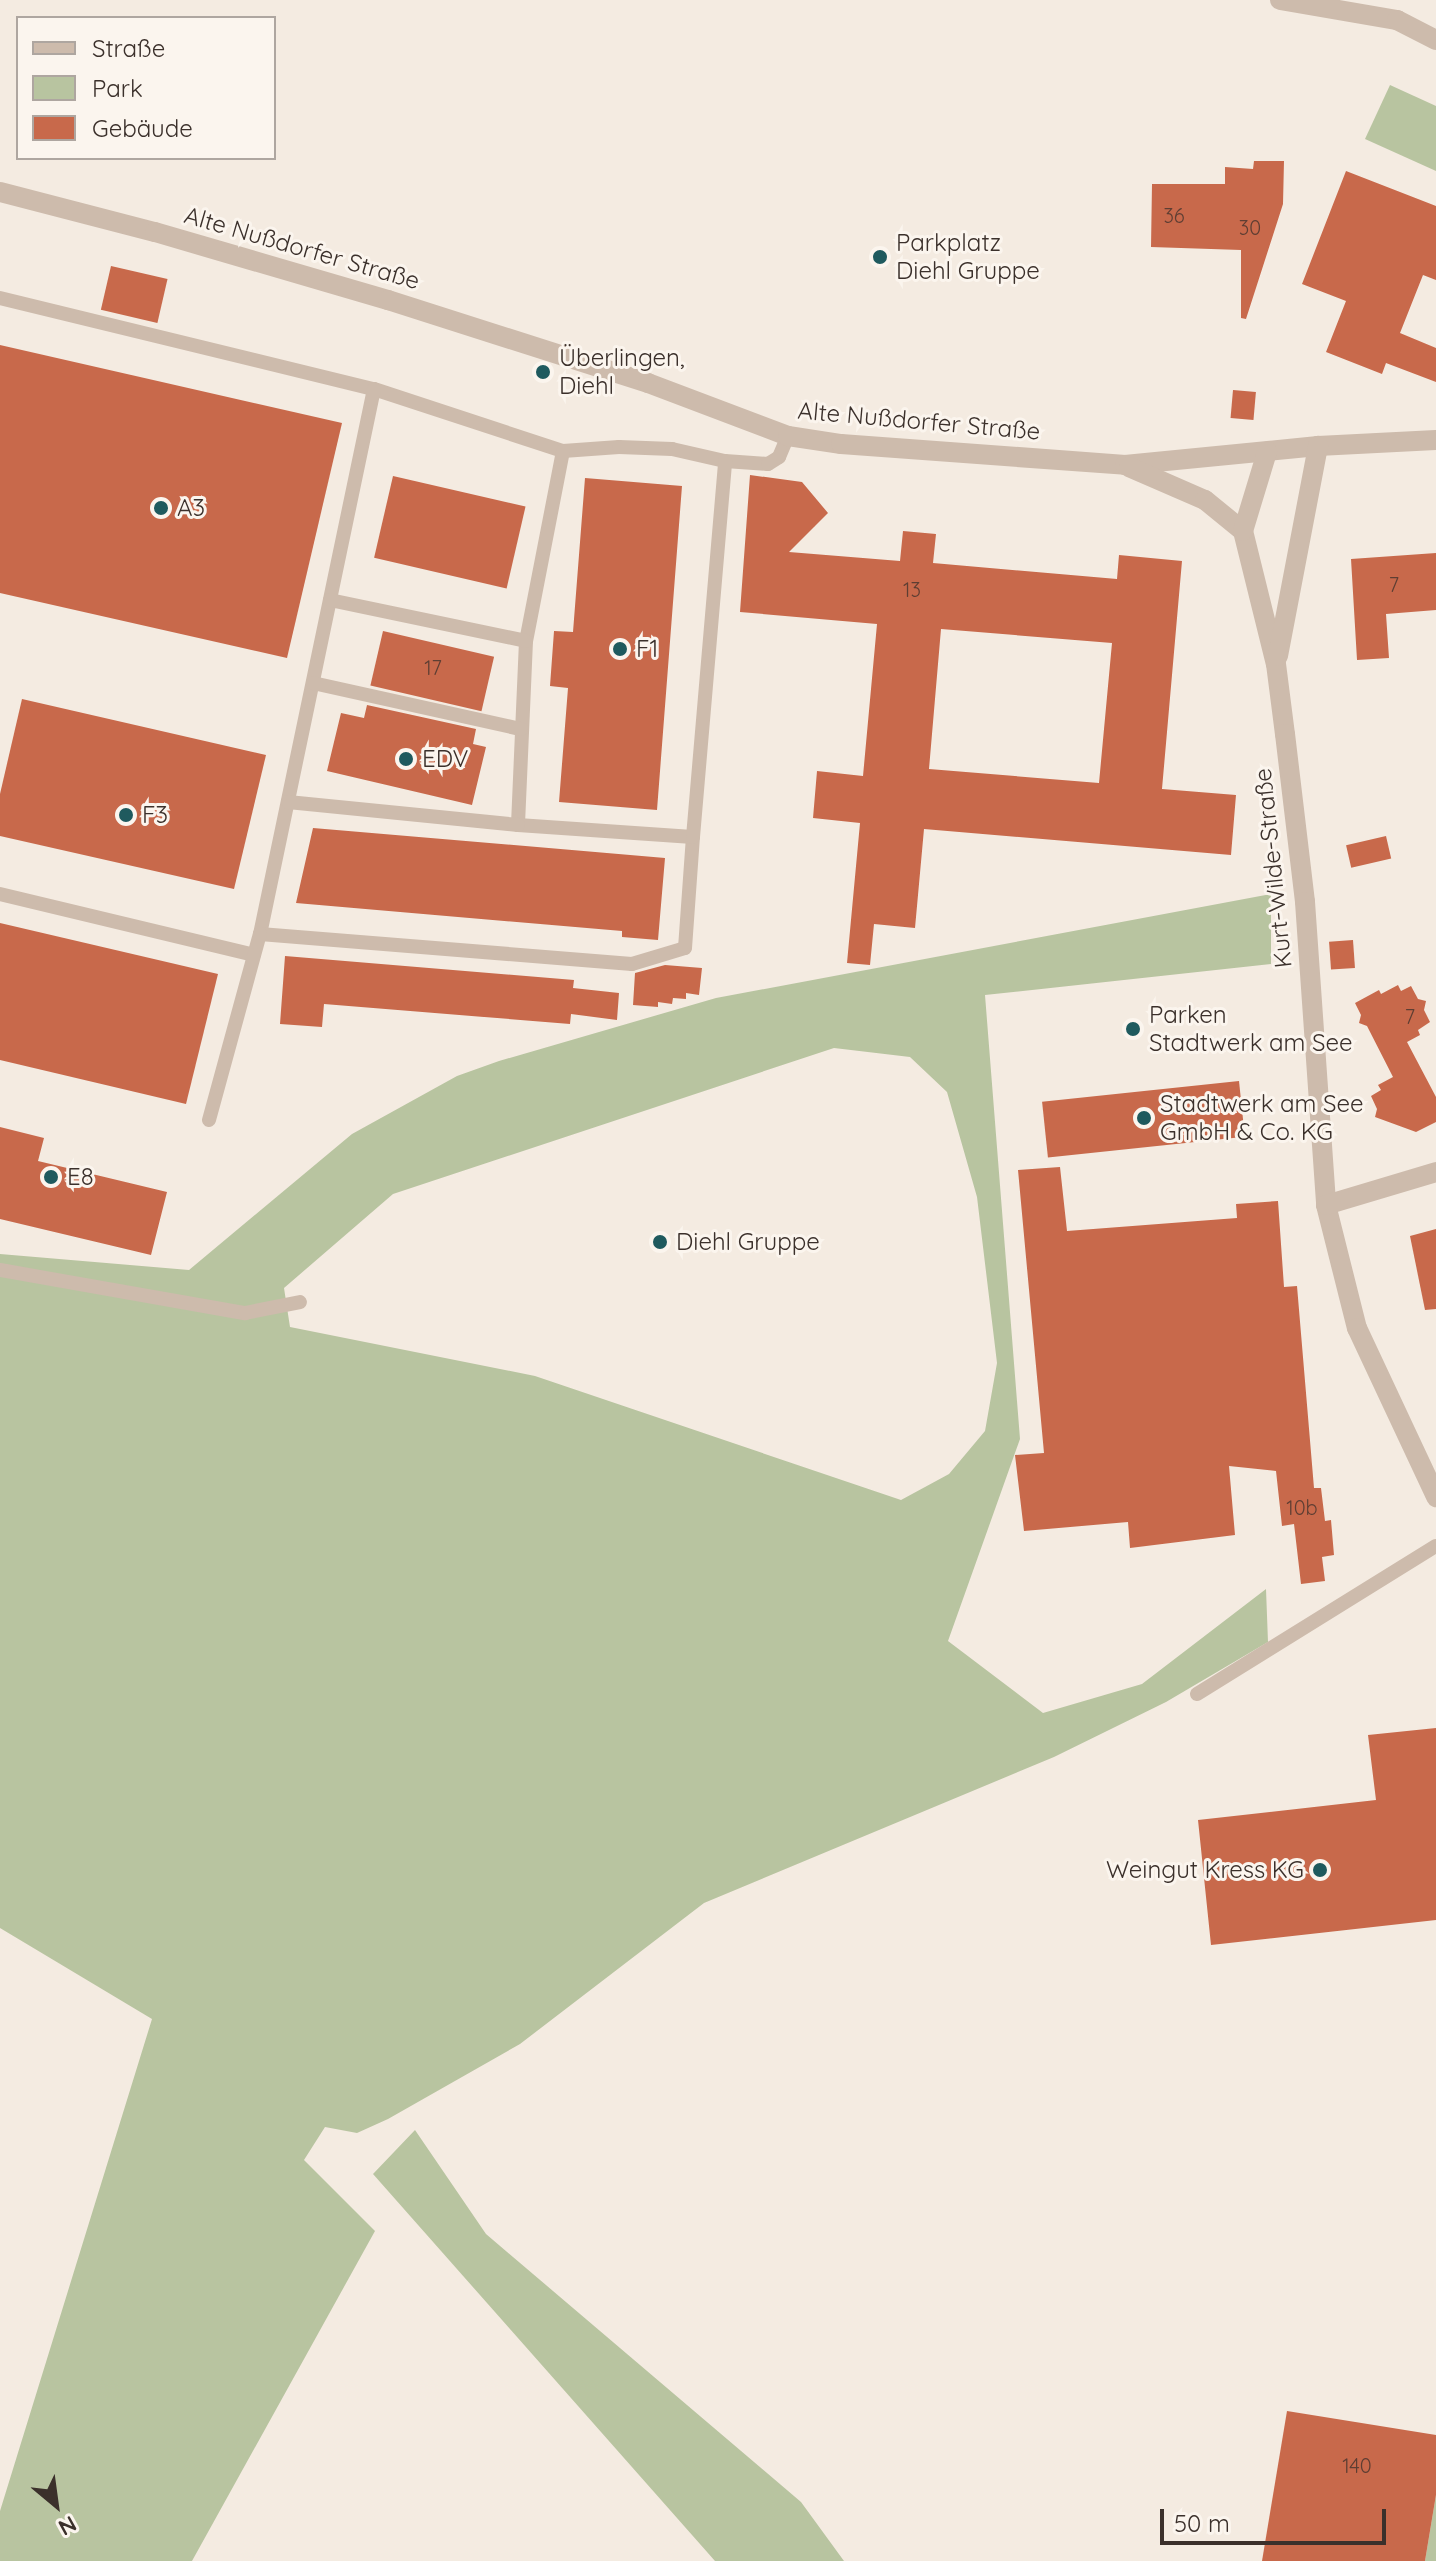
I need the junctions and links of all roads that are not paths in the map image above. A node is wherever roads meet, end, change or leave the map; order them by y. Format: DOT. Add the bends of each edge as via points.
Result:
graph roads {
  1 [pos="1280,0"];
  2 [pos="1436,40"];
  3 [pos="0,192"];
  4 [pos="0,298"];
  5 [pos="374,389"];
  6 [pos="788,436"];
  7 [pos="1436,440"];
  8 [pos="1318,446"];
  9 [pos="563,451"];
  10 [pos="1267,452"];
  11 [pos="725,461"];
  12 [pos="1125,465"];
  13 [pos="1243,531"];
  14 [pos="330,600"];
  15 [pos="526,641"];
  16 [pos="1276,664"];
  17 [pos="313,683"];
  18 [pos="521,729"];
  19 [pos="288,802"];
  20 [pos="518,825"];
  21 [pos="693,837"];
  22 [pos="0,894"];
  23 [pos="260,934"];
  24 [pos="254,955"];
  25 [pos="209,1120"];
  26 [pos="1436,1172"];
  27 [pos="1326,1205"];
  28 [pos="0,1270"];
  29 [pos="300,1302"];
  30 [pos="1431,1488"];
  31 [pos="1436,1546"];
  32 [pos="1197,1694"];
  1 -- 2 [label="street" via="1397,20"];
  3 -- 6 [label="street, Alte Nußdorfer Straße" via="402,304 605,368"];
  4 -- 5 [label="lane"];
  5 -- 9 [label="lane"];
  5 -- 14 [label="lane"];
  6 -- 11 [label="lane" via="779,457 768,464"];
  6 -- 12 [label="street, Alte Nußdorfer Straße"];
  7 -- 8 [label="street, Alte Nußdorfer Straße"];
  8 -- 10 [label="street, Alte Nußdorfer Straße"];
  8 -- 16 [label="street, Kurt-Wilde-Straße"];
  9 -- 11 [label="lane" via="672,449"];
  9 -- 15 [label="lane"];
  10 -- 12 [label="street, Alte Nußdorfer Straße"];
  10 -- 13 [label="street"];
  11 -- 21 [label="lane"];
  12 -- 13 [label="street" via="1205,500"];
  13 -- 16 [label="street, Kurt-Wilde-Straße"];
  14 -- 15 [label="lane"];
  14 -- 17 [label="lane"];
  15 -- 18 [label="lane"];
  16 -- 27 [label="street, Kurt-Wilde-Straße" via="1305,902"];
  17 -- 18 [label="lane"];
  17 -- 19 [label="lane"];
  18 -- 20 [label="lane"];
  19 -- 20 [label="lane"];
  19 -- 23 [label="lane"];
  20 -- 21 [label="lane"];
  21 -- 23 [label="lane" via="685,948 632,964"];
  22 -- 24 [label="lane"];
  23 -- 24 [label="lane"];
  24 -- 25 [label="lane"];
  26 -- 27 [label="street"];
  27 -- 30 [label="street, Kurt-Wilde-Straße" via="1357,1328"];
  28 -- 29 [label="lane" via="245,1313"];
  31 -- 32 [label="lane"];
}
